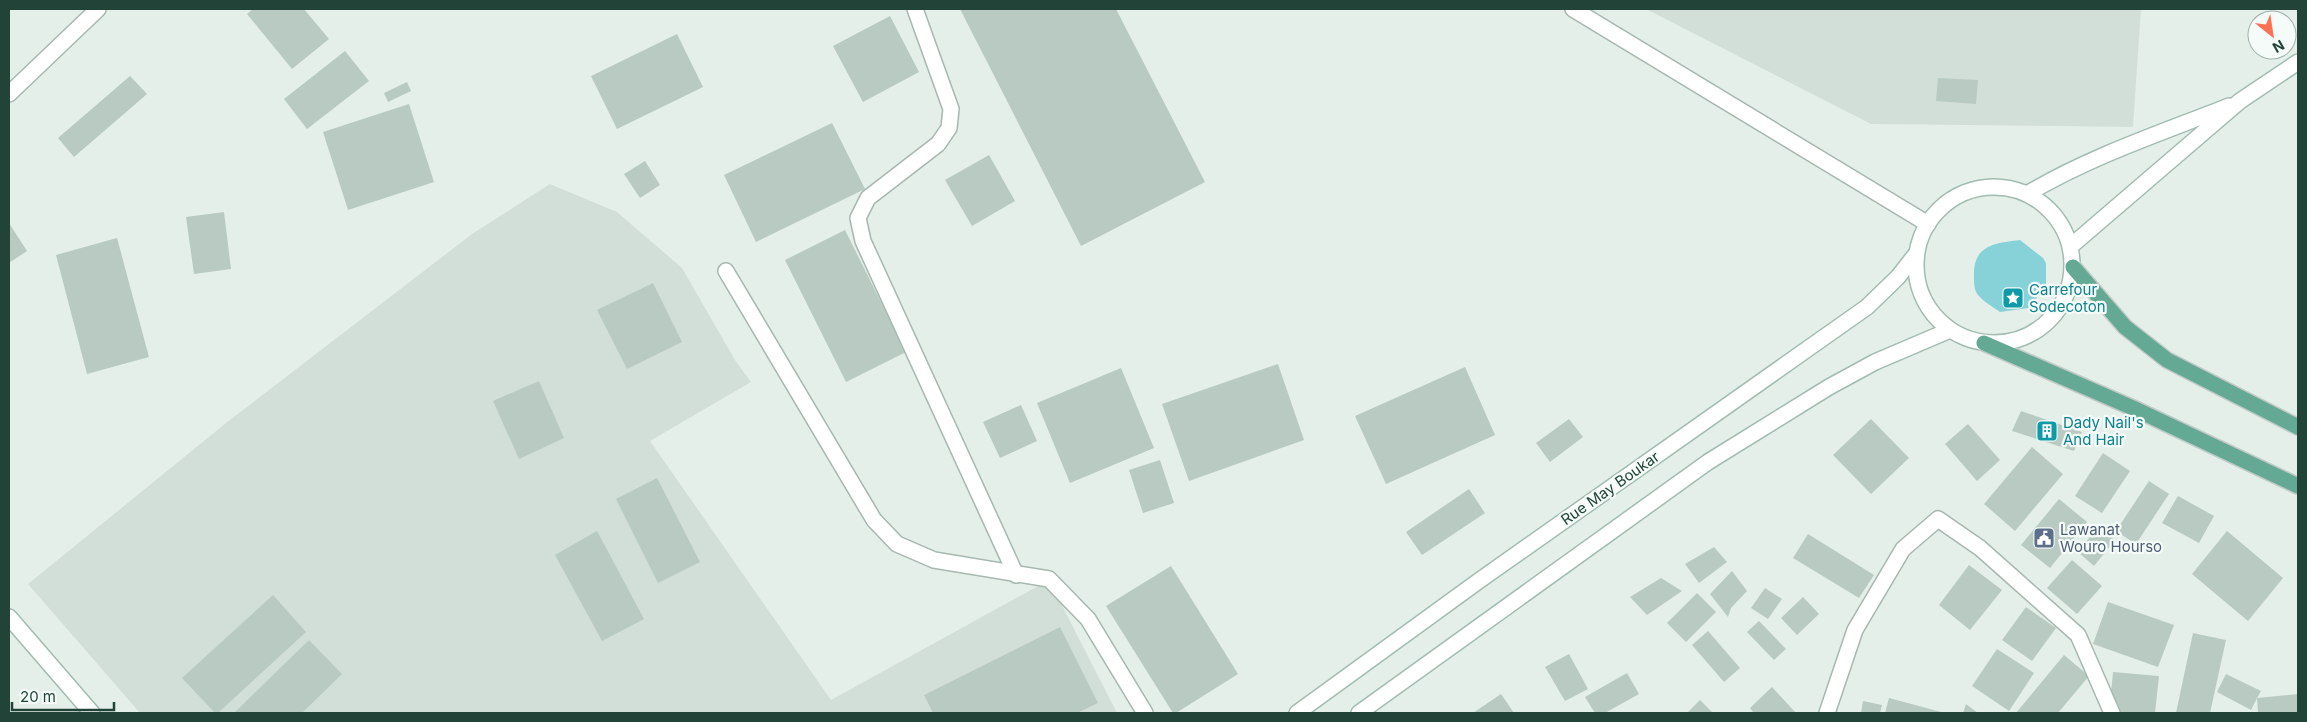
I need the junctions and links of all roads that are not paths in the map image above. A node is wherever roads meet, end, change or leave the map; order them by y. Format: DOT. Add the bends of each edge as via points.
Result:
graph roads {
  1 [pos="98,9"];
  2 [pos="915,9"];
  3 [pos="1573,9"];
  4 [pos="2298,62"];
  5 [pos="9,94"];
  6 [pos="2240,101"];
  7 [pos="2027,194"];
  8 [pos="1928,224"];
  9 [pos="2071,246"];
  10 [pos="1916,254"];
  11 [pos="2073,267"];
  12 [pos="726,271"];
  13 [pos="1950,330"];
  14 [pos="1984,343"];
  15 [pos="2298,427"];
  16 [pos="2298,486"];
  17 [pos="1016,575"];
  18 [pos="9,616"];
  19 [pos="92,713"];
  20 [pos="1145,713"];
  21 [pos="1297,713"];
  22 [pos="1359,713"];
  23 [pos="1827,713"];
  24 [pos="2112,713"];
  1 -- 5 [label="main road"];
  2 -- 17 [label="main road" via="951,109 949,128 938,144 868,198 858,218 863,241"];
  3 -- 8 [label="main road"];
  4 -- 6 [label="main road"];
  6 -- 7 [label="main road" via="2063,172"];
  6 -- 9 [label="main road"];
  7 -- 8 [label="main road" via="2000,188 1972,190 1939,209"];
  7 -- 9 [label="main road" via="2047,207 2062,225"];
  8 -- 10 [label="main road"];
  9 -- 11 [label="main road"];
  10 -- 13 [label="main road" via="1916,276 1922,297 1934,316"];
  10 -- 21 [label="main road, Rue May Boukar" via="1867,307"];
  11 -- 14 [label="main road" via="2069,288 2060,308 2046,325 2027,337"];
  11 -- 15 [label="main road" via="2125,327 2167,360"];
  12 -- 17 [label="main road" via="874,520 897,544 934,560"];
  13 -- 14 [label="main road"];
  13 -- 22 [label="main road" via="1829,387 1708,462"];
  14 -- 16 [label="main road" via="2125,404"];
  17 -- 20 [label="main road" via="1049,579 1083,613"];
  18 -- 19 [label="main road"];
  23 -- 24 [label="main road" via="1855,630 1903,549 1938,519 1980,548 2078,635"];
}
